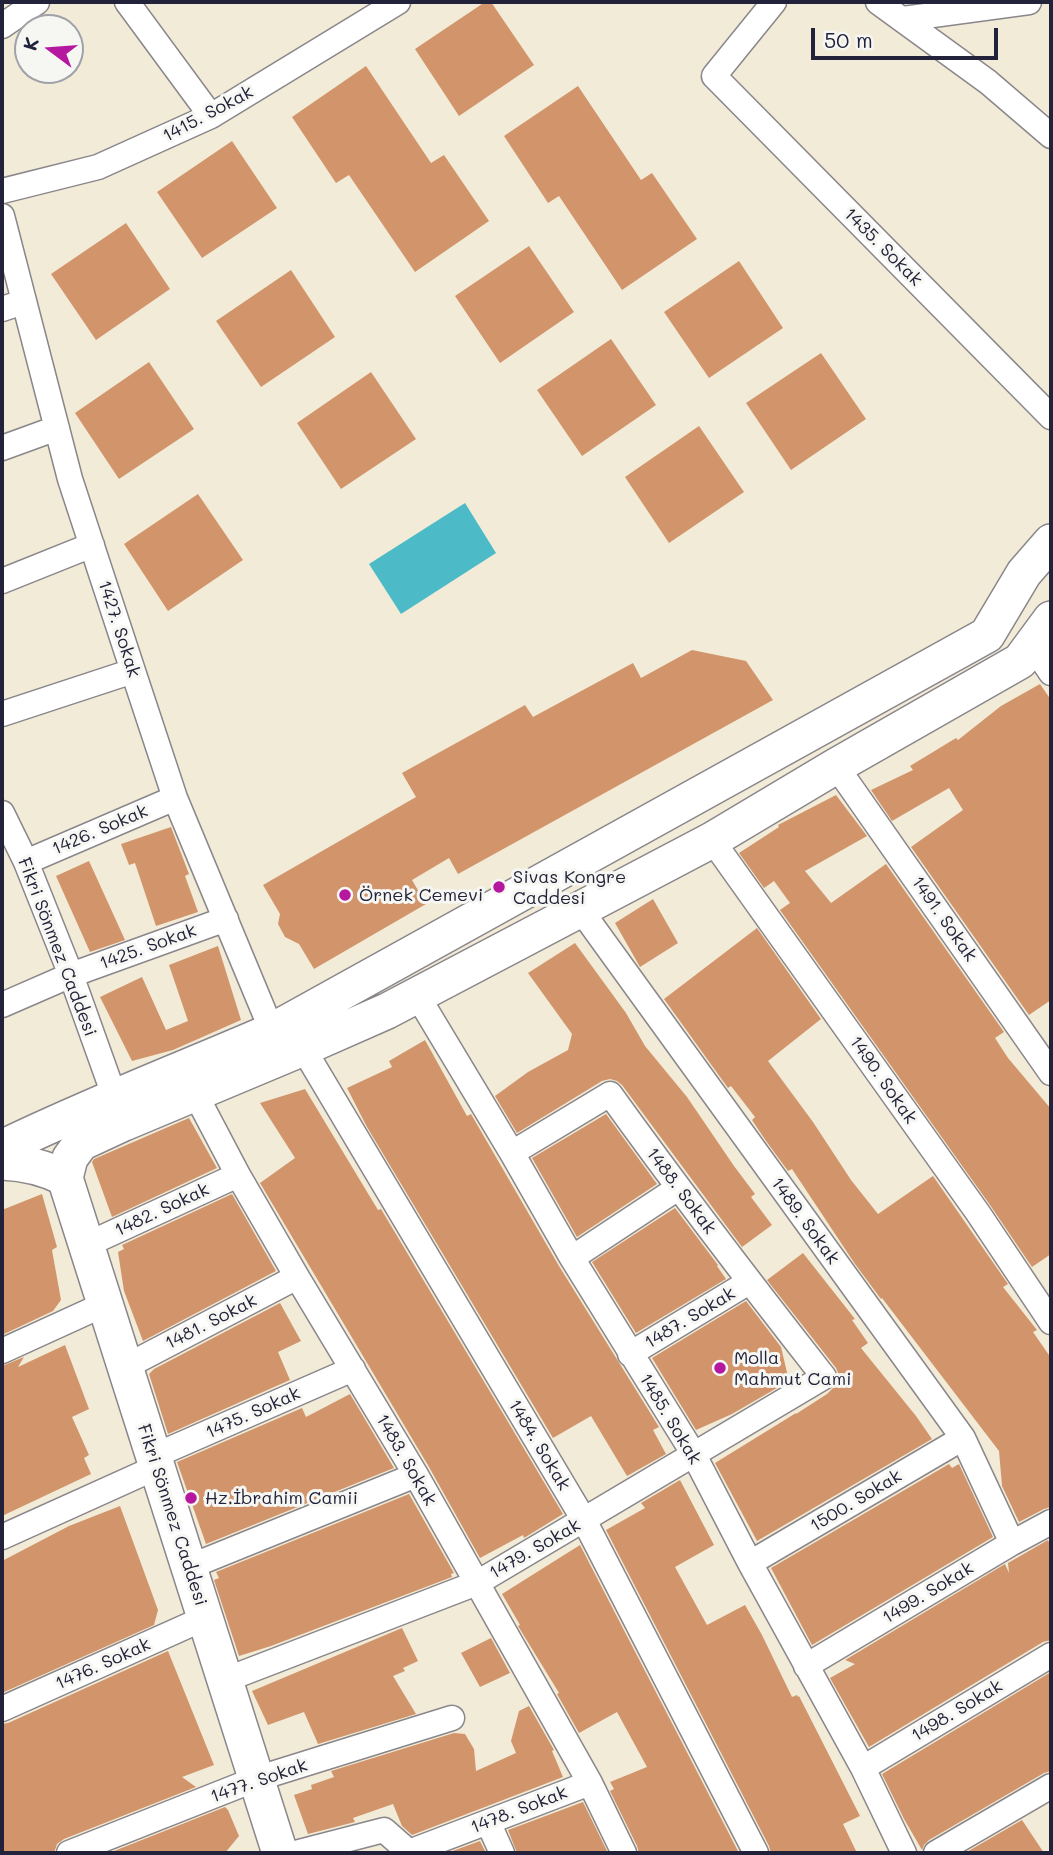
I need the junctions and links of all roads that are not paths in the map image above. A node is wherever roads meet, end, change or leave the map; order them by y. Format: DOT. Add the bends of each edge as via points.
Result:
graph roads {
  1 [pos="37,2"];
  2 [pos="127,2"];
  3 [pos="398,2"];
  4 [pos="774,2"];
  5 [pos="878,2"];
  6 [pos="1029,2"];
  7 [pos="903,19"];
  8 [pos="2,26"];
  9 [pos="211,116"];
  10 [pos="1051,136"];
  11 [pos="2,191"];
  12 [pos="2,216"];
  13 [pos="13,306"];
  14 [pos="1051,417"];
  15 [pos="57,428"];
  16 [pos="2,448"];
  17 [pos="1051,542"];
  18 [pos="92,545"];
  19 [pos="2,581"];
  20 [pos="1045,646"];
  21 [pos="133,671"];
  22 [pos="2,714"];
  23 [pos="836,766"];
  24 [pos="175,798"];
  25 [pos="4,825"];
  26 [pos="712,840"];
  27 [pos="26,862"];
  28 [pos="580,909"];
  29 [pos="226,919"];
  30 [pos="71,975"];
  31 [pos="417,995"];
  32 [pos="2,1006"];
  33 [pos="272,1031"];
  34 [pos="303,1048"];
  35 [pos="1051,1073"];
  36 [pos="189,1081"];
  37 [pos="119,1110"];
  38 [pos="2,1148"];
  39 [pos="512,1153"];
  40 [pos="2,1162"];
  41 [pos="238,1175"];
  42 [pos="65,1178"];
  43 [pos="678,1188"];
  44 [pos="86,1245"];
  45 [pos="572,1258"];
  46 [pos="297,1277"];
  47 [pos="749,1282"];
  48 [pos="105,1304"];
  49 [pos="1051,1322"];
  50 [pos="2,1351"];
  51 [pos="630,1354"];
  52 [pos="125,1367"];
  53 [pos="353,1370"];
  54 [pos="824,1377"];
  55 [pos="962,1438"];
  56 [pos="693,1453"];
  57 [pos="155,1462"];
  58 [pos="416,1475"];
  59 [pos="584,1520"];
  60 [pos="1051,1522"];
  61 [pos="2,1537"];
  62 [pos="1012,1543"];
  63 [pos="750,1563"];
  64 [pos="189,1567"];
  65 [pos="477,1583"];
  66 [pos="205,1618"];
  67 [pos="1051,1655"];
  68 [pos="806,1666"];
  69 [pos="225,1680"];
  70 [pos="2,1709"];
  71 [pos="452,1718"];
  72 [pos="863,1768"];
  73 [pos="256,1779"];
  74 [pos="590,1783"];
  75 [pos="1051,1786"];
  76 [pos="488,1822"];
  77 [pos="69,1853"];
  78 [pos="280,1853"];
  79 [pos="295,1853"];
  80 [pos="502,1853"];
  81 [pos="624,1853"];
  82 [pos="756,1853"];
  83 [pos="904,1853"];
  84 [pos="936,1853"];
  1 -- 8 [label="street"];
  2 -- 9 [label="street"];
  3 -- 9 [label="street, 1415. Sokak"];
  4 -- 14 [label="street, 1435. Sokak" via="714,76"];
  5 -- 7 [label="street"];
  6 -- 7 [label="street"];
  7 -- 10 [label="street"];
  9 -- 11 [label="street, 1415. Sokak" via="98,167"];
  12 -- 13 [label="street, 1427. Sokak"];
  13 -- 15 [label="street, 1427. Sokak"];
  15 -- 16 [label="street"];
  15 -- 18 [label="street, 1427. Sokak"];
  17 -- 33 [label="main road" via="1024,573 987,635"];
  18 -- 19 [label="street"];
  18 -- 21 [label="street, 1427. Sokak"];
  20 -- 23 [label="main road"];
  21 -- 22 [label="street"];
  21 -- 24 [label="street, 1427. Sokak"];
  23 -- 26 [label="main road"];
  23 -- 35 [label="street, 1491. Sokak"];
  24 -- 27 [label="street, 1426. Sokak"];
  24 -- 29 [label="street, 1427. Sokak"];
  25 -- 27 [label="street, Fikri Sönmez Caddesi"];
  26 -- 28 [label="main road"];
  26 -- 49 [label="street, 1490. Sokak"];
  27 -- 30 [label="street, Fikri Sönmez Caddesi"];
  28 -- 31 [label="main road"];
  28 -- 55 [label="street, 1489. Sokak"];
  29 -- 30 [label="street, 1425. Sokak"];
  29 -- 33 [label="street, 1427. Sokak"];
  30 -- 32 [label="street, 1425. Sokak"];
  30 -- 37 [label="street, Fikri Sönmez Caddesi"];
  31 -- 34 [label="main road"];
  31 -- 39 [label="street, 1485. Sokak"];
  33 -- 36 [label="main road"];
  34 -- 36 [label="main road"];
  34 -- 59 [label="street, 1484. Sokak"];
  36 -- 37 [label="main road"];
  36 -- 41 [label="street, 1483. Sokak"];
  37 -- 38 [label="main road" via="54,1123"];
  37 -- 42 [label="main road" via="81,1143 70,1158"];
  39 -- 43 [label="street, 1488. Sokak" via="610,1094"];
  39 -- 45 [label="street, 1485. Sokak"];
  40 -- 42 [label="main road" via="27,1163"];
  41 -- 44 [label="street, 1482. Sokak"];
  41 -- 46 [label="street, 1483. Sokak"];
  42 -- 44 [label="main road, Fikri Sönmez Caddesi"];
  43 -- 45 [label="street"];
  43 -- 47 [label="street, 1488. Sokak"];
  44 -- 48 [label="main road, Fikri Sönmez Caddesi"];
  45 -- 51 [label="street, 1485. Sokak"];
  46 -- 52 [label="street, 1481. Sokak"];
  46 -- 53 [label="street, 1483. Sokak"];
  47 -- 51 [label="street, 1487. Sokak"];
  47 -- 54 [label="street, 1488. Sokak"];
  48 -- 50 [label="street"];
  48 -- 52 [label="main road, Fikri Sönmez Caddesi"];
  51 -- 56 [label="street, 1485. Sokak"];
  52 -- 57 [label="main road, Fikri Sönmez Caddesi"];
  53 -- 57 [label="street, 1475. Sokak"];
  53 -- 58 [label="street, 1483. Sokak"];
  54 -- 56 [label="street, 1479. Sokak"];
  55 -- 62 [label="street, 1489. Sokak"];
  55 -- 63 [label="street, 1500. Sokak"];
  56 -- 59 [label="street, 1479. Sokak"];
  56 -- 63 [label="street, 1485. Sokak"];
  57 -- 61 [label="street, 1475. Sokak"];
  57 -- 64 [label="main road, Fikri Sönmez Caddesi"];
  58 -- 64 [label="street"];
  58 -- 65 [label="street, 1483. Sokak"];
  59 -- 65 [label="street, 1479. Sokak"];
  59 -- 82 [label="street, 1484. Sokak"];
  60 -- 62 [label="street, 1499. Sokak"];
  62 -- 68 [label="street, 1499. Sokak"];
  63 -- 68 [label="street, 1485. Sokak"];
  64 -- 66 [label="main road, Fikri Sönmez Caddesi"];
  65 -- 69 [label="street, 1479. Sokak"];
  65 -- 74 [label="street, 1483. Sokak"];
  66 -- 69 [label="main road, Fikri Sönmez Caddesi"];
  66 -- 70 [label="street, 1476. Sokak"];
  67 -- 72 [label="street, 1498. Sokak"];
  68 -- 72 [label="street, 1485. Sokak"];
  69 -- 73 [label="main road, Fikri Sönmez Caddesi"];
  71 -- 73 [label="street, 1477. Sokak"];
  72 -- 83 [label="street, 1485. Sokak"];
  73 -- 77 [label="street, 1477. Sokak"];
  73 -- 78 [label="main road, Fikri Sönmez Caddesi"];
  74 -- 76 [label="street, 1478. Sokak"];
  74 -- 81 [label="street, 1483. Sokak"];
  75 -- 84 [label="street"];
  76 -- 79 [label="street, 1478. Sokak" via="409,1852 384,1830"];
  76 -- 80 [label="street"];
}
